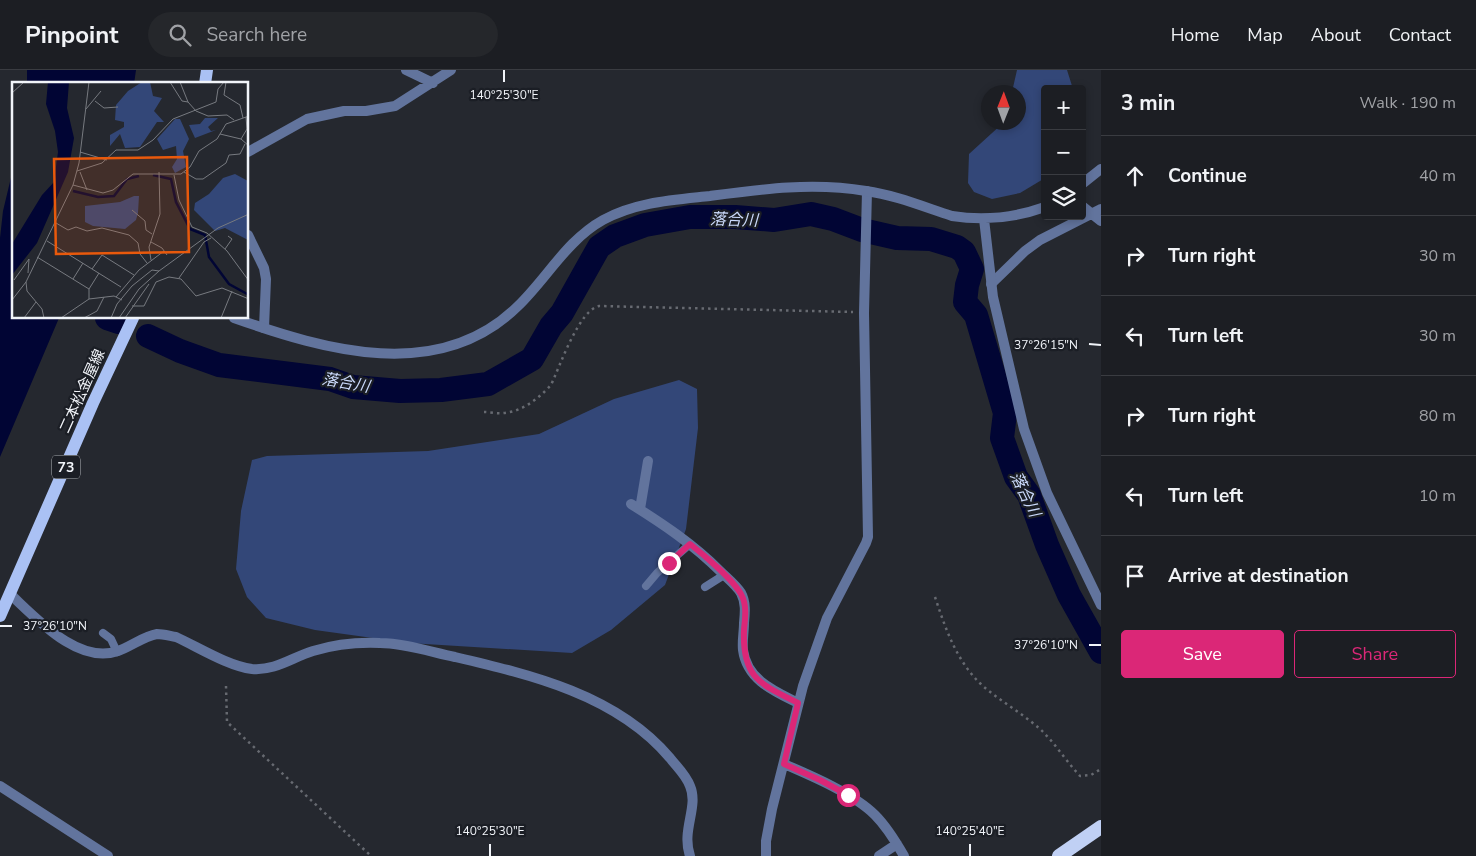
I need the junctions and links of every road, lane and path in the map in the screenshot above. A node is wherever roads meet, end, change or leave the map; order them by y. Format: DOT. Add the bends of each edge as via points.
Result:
graph roads {
  1 [pos="406,70"];
  2 [pos="451,70"];
  3 [pos="433,82"];
  4 [pos="249,151"];
  5 [pos="1101,169"];
  6 [pos="1086,181"];
  7 [pos="867,191"];
  8 [pos="1041,208"];
  9 [pos="1086,208"];
  10 [pos="1098,215"];
  11 [pos="984,219"];
  12 [pos="249,237"];
  13 [pos="992,284"];
  14 [pos="864,312"];
  15 [pos="133,319"];
  16 [pos="237,319"];
  17 [pos="264,328"];
  18 [pos="484,412"];
  19 [pos="648,461"];
  20 [pos="690,544"];
  21 [pos="724,575"];
  22 [pos="646,586"];
  23 [pos="705,587"];
  24 [pos="10,594"];
  25 [pos="935,597"];
  26 [pos="1101,605"];
  27 [pos="0,616"];
  28 [pos="103,633"];
  29 [pos="117,652"];
  30 [pos="226,686"];
  31 [pos="798,703"];
  32 [pos="784,764"];
  33 [pos="1101,769"];
  34 [pos="0,786"];
  35 [pos="1101,828"];
  36 [pos="897,844"];
  37 [pos="108,856"];
  38 [pos="371,856"];
  39 [pos="690,856"];
  40 [pos="766,856"];
  41 [pos="879,856"];
  42 [pos="904,856"];
  43 [pos="1060,856"];
  1 -- 3 [label="street"];
  2 -- 3 [label="street"];
  3 -- 4 [label="street" via="395,106 344,111 307,119"];
  5 -- 6 [label="street"];
  7 -- 11 [label="street" via="952,216"];
  7 -- 14 [label="street"];
  7 -- 17 [label="street" via="822,186 778,188 662,202 628,210 603,220 563,252 518,306 503,319 465,342 444,349 400,355 377,354 330,346"];
  8 -- 11 [label="street" via="1011,217"];
  9 -- 10 [label="street"];
  10 -- 13 [label="street" via="1040,240"];
  11 -- 13 [label="street"];
  12 -- 17 [label="street" via="266,279"];
  13 -- 26 [label="street" via="1024,429 1047,493"];
  14 -- 18 [label="path" via="594,307 583,317 551,385 543,394 530,404 504,413"];
  14 -- 31 [label="street" via="868,536 826,618"];
  15 -- 24 [label="main road, 二本松金屋線 / 73"];
  16 -- 17 [label="street"];
  19 -- 20 [label="street" via="636,506"];
  20 -- 21 [label="street"];
  20 -- 22 [label="lane"];
  21 -- 23 [label="lane"];
  21 -- 31 [label="street" via="741,594 745,604 743,648 751,669 765,686"];
  24 -- 27 [label="main road, 二本松金屋線 / 73"];
  24 -- 29 [label="street" via="59,637 91,652"];
  25 -- 33 [label="path" via="958,655 976,679 1041,730 1080,776 1091,776"];
  28 -- 29 [label="lane" via="111,639"];
  29 -- 39 [label="street" via="156,634 176,636 223,660 261,669 348,642 383,642 518,672 555,684 623,716 659,745 682,773 690,787 692,800 687,833"];
  30 -- 38 [label="path" via="227,722"];
  31 -- 32 [label="street"];
  32 -- 36 [label="street" via="848,795 875,814"];
  32 -- 40 [label="street" via="772,809"];
  34 -- 37 [label="street"];
  35 -- 43 [label="highway"];
  36 -- 41 [label="street"];
  36 -- 42 [label="street"];
}
